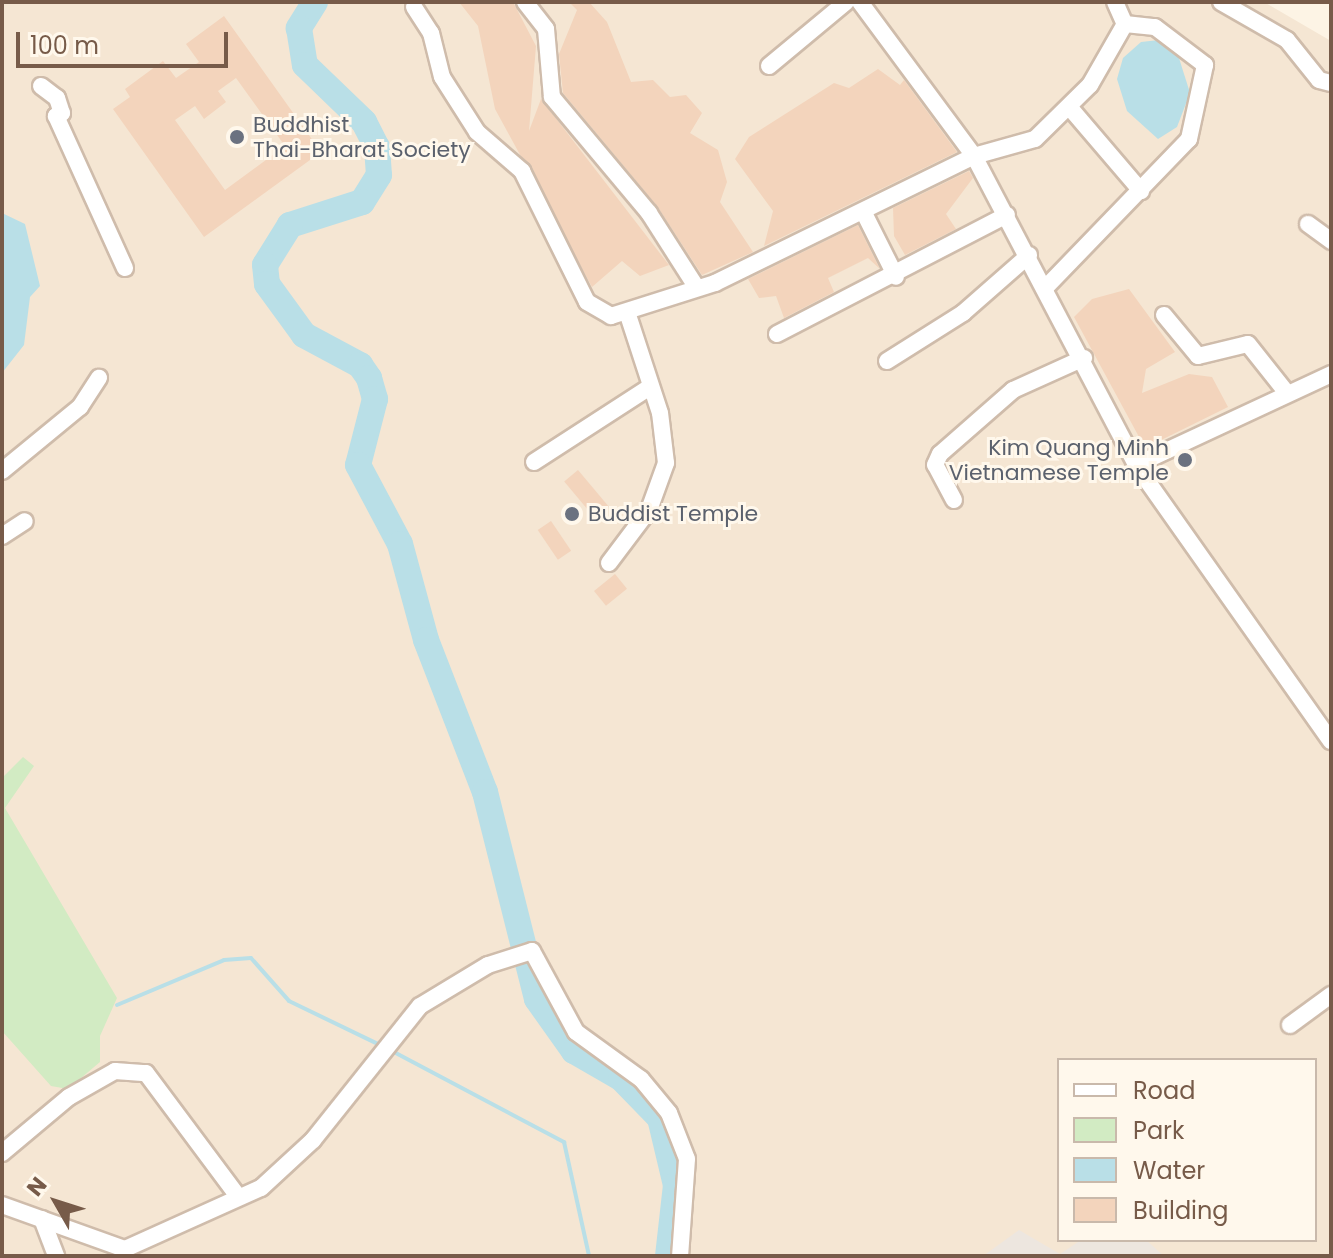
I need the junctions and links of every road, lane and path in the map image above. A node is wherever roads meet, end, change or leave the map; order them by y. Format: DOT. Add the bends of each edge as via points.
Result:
graph roads {
  1 [pos="525,2"];
  2 [pos="846,2"];
  3 [pos="860,2"];
  4 [pos="1115,2"];
  5 [pos="1221,2"];
  6 [pos="414,7"];
  7 [pos="1125,24"];
  8 [pos="769,66"];
  9 [pos="1331,83"];
  10 [pos="41,86"];
  11 [pos="1071,109"];
  12 [pos="974,156"];
  13 [pos="1141,191"];
  14 [pos="865,215"];
  15 [pos="1007,215"];
  16 [pos="1308,224"];
  17 [pos="1331,241"];
  18 [pos="1029,255"];
  19 [pos="125,268"];
  20 [pos="896,277"];
  21 [pos="695,285"];
  22 [pos="1046,287"];
  23 [pos="628,315"];
  24 [pos="1164,315"];
  25 [pos="777,334"];
  26 [pos="1084,358"];
  27 [pos="887,361"];
  28 [pos="1331,374"];
  29 [pos="99,378"];
  30 [pos="650,387"];
  31 [pos="1286,392"];
  32 [pos="534,462"];
  33 [pos="1136,465"];
  34 [pos="2,471"];
  35 [pos="954,500"];
  36 [pos="25,521"];
  37 [pos="2,536"];
  38 [pos="609,563"];
  39 [pos="1331,741"];
  40 [pos="1331,995"];
  41 [pos="1290,1025"];
  42 [pos="2,1153"];
  43 [pos="237,1195"];
  44 [pos="2,1205"];
  45 [pos="42,1219"];
  46 [pos="56,1256"];
  47 [pos="680,1256"];
  1 -- 21 [label="street" via="546,29 552,97 649,213"];
  2 -- 8 [label="street"];
  3 -- 12 [label="street"];
  4 -- 7 [label="street"];
  5 -- 9 [label="street" via="1287,40 1319,80"];
  6 -- 23 [label="street" via="431,33 442,77 477,132 522,171 587,302 599,313"];
  7 -- 11 [label="street"];
  7 -- 13 [label="street" via="1155,27 1205,65 1189,139"];
  10 -- 19 [label="street" via="57,98 62,113 56,116"];
  11 -- 12 [label="street" via="1035,139"];
  11 -- 13 [label="street"];
  12 -- 14 [label="street"];
  12 -- 15 [label="street"];
  13 -- 22 [label="street"];
  14 -- 20 [label="street"];
  14 -- 21 [label="street" via="715,283"];
  15 -- 18 [label="street"];
  15 -- 20 [label="street"];
  16 -- 17 [label="street"];
  18 -- 22 [label="street"];
  18 -- 27 [label="street" via="963,313"];
  20 -- 25 [label="street"];
  21 -- 23 [label="street"];
  22 -- 26 [label="street"];
  23 -- 30 [label="street"];
  24 -- 31 [label="street" via="1198,356 1248,344"];
  26 -- 33 [label="street"];
  26 -- 35 [label="street" via="1013,390 940,454 935,465"];
  28 -- 31 [label="street"];
  29 -- 34 [label="street" via="80,407"];
  30 -- 32 [label="street"];
  30 -- 38 [label="street" via="664,433 662,484"];
  31 -- 33 [label="street"];
  33 -- 39 [label="street"];
  36 -- 37 [label="street"];
  40 -- 41 [label="street"];
  42 -- 43 [label="street" via="69,1097 115,1071 146,1073"];
  43 -- 45 [label="street" via="125,1249"];
  43 -- 47 [label="street" via="278,1175 391,1035 426,1001 512,955 532,951 576,1032 641,1079 669,1113 688,1168"];
  44 -- 45 [label="street"];
  45 -- 46 [label="street"];
}
